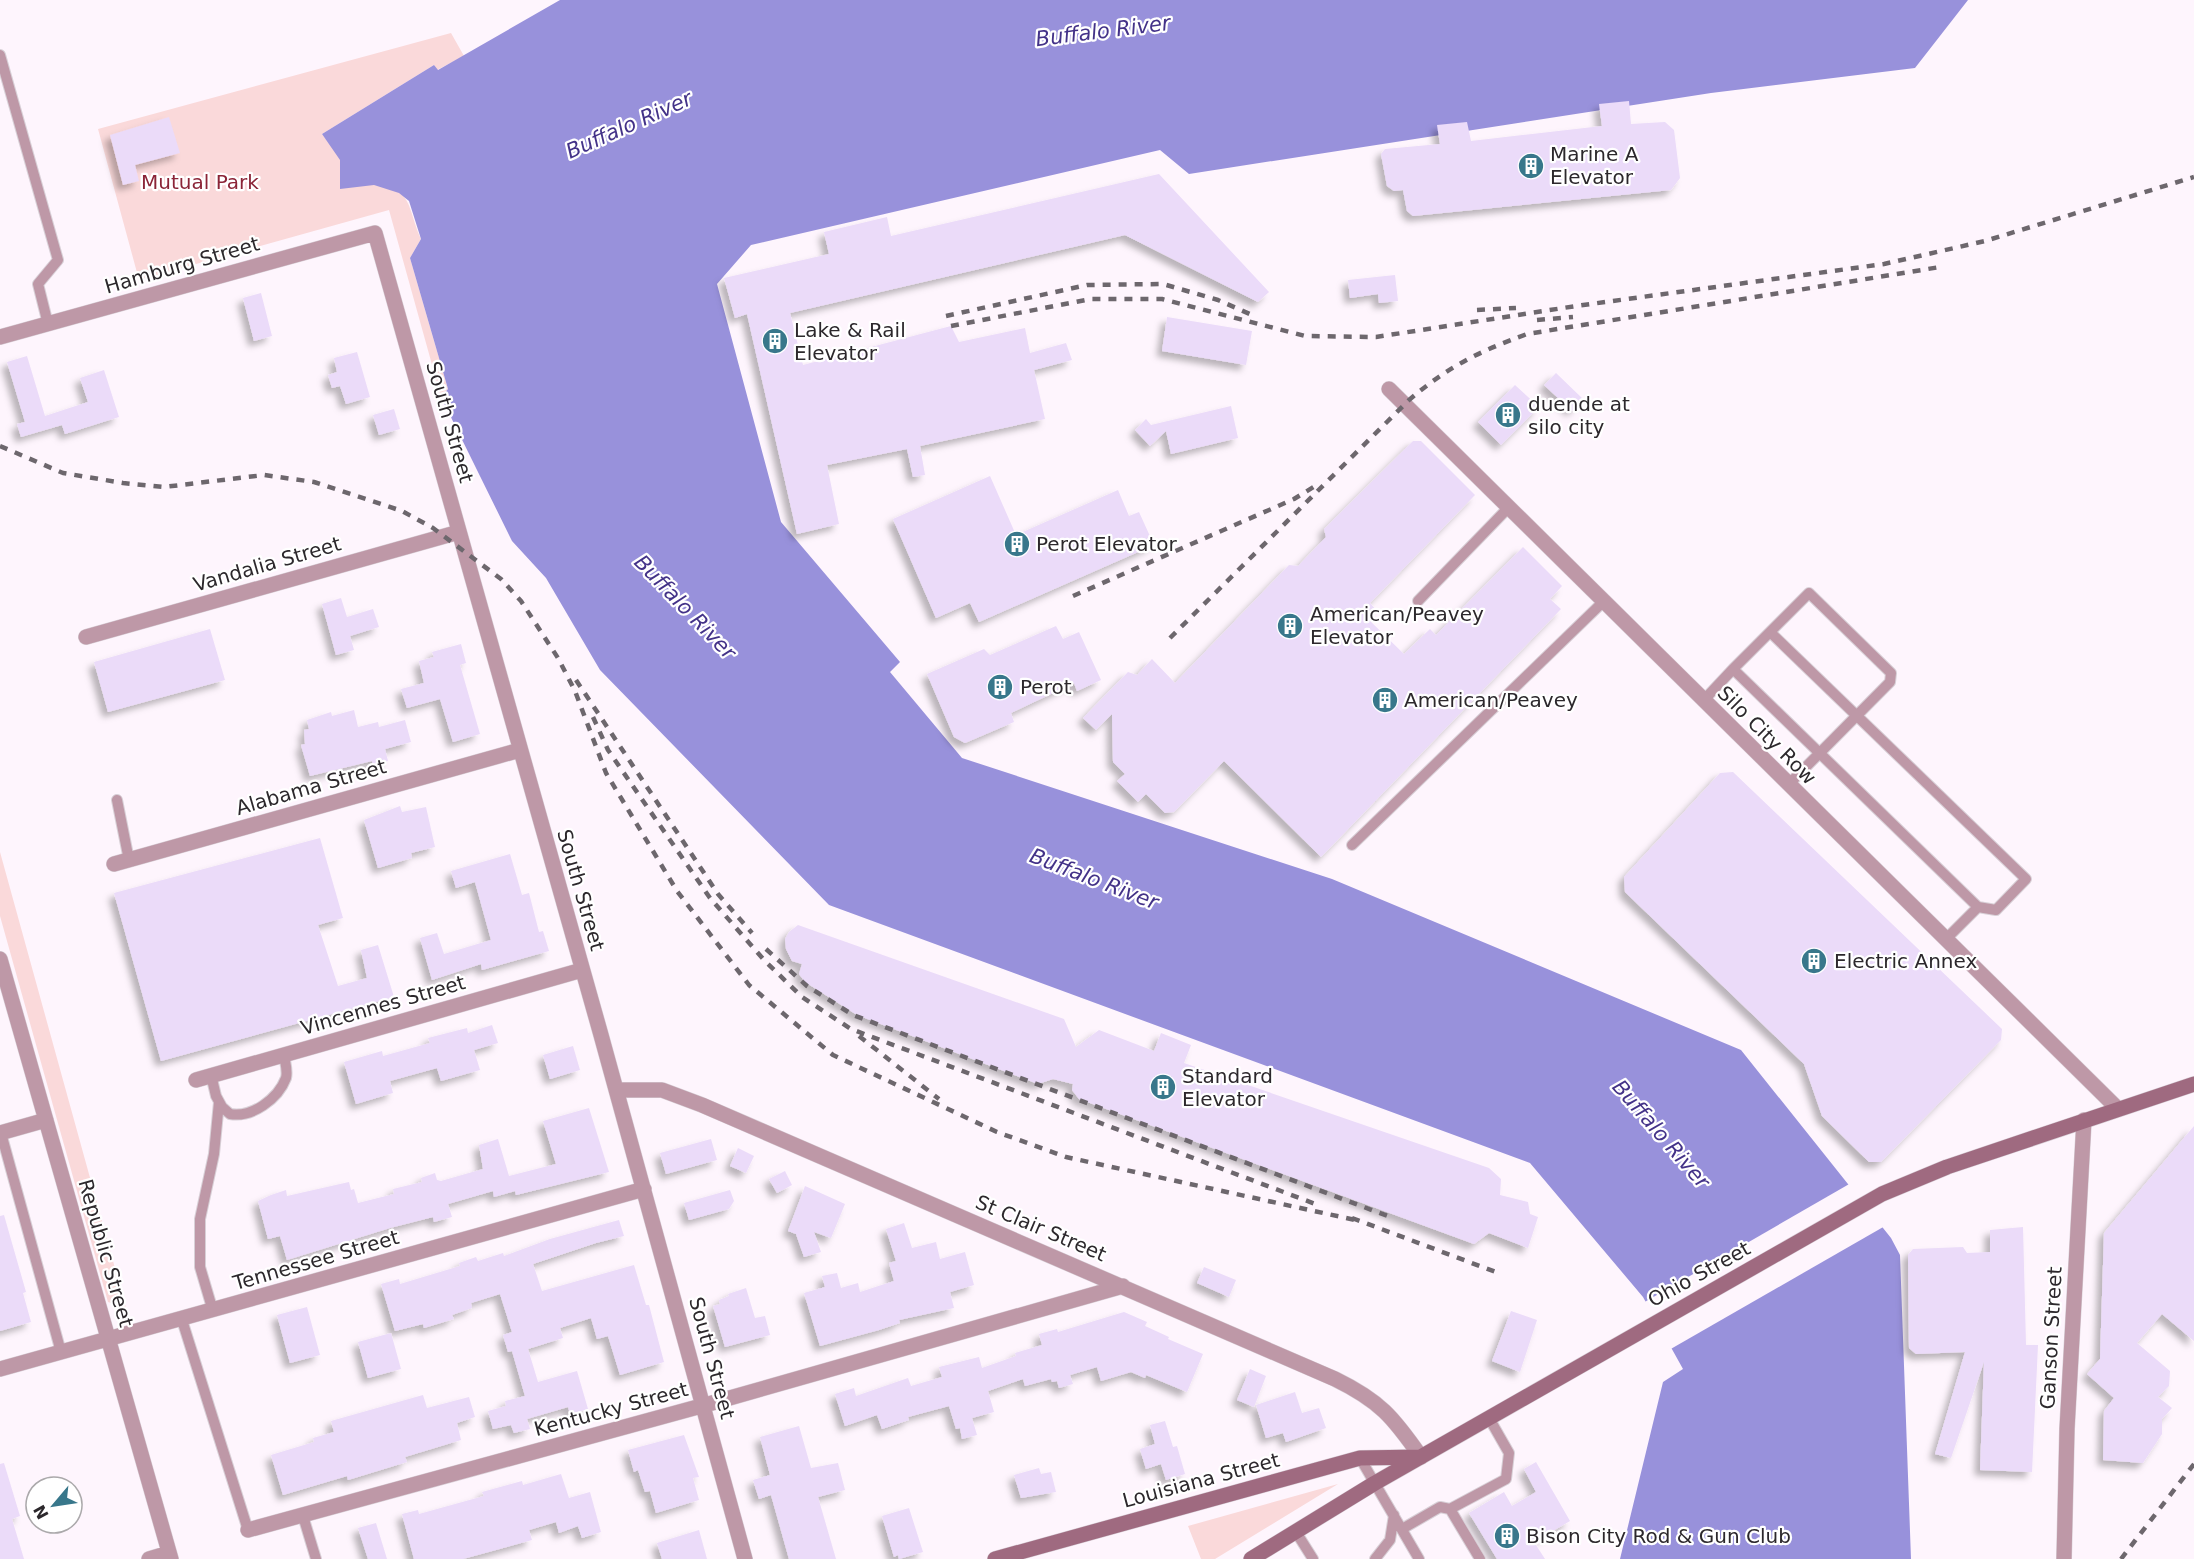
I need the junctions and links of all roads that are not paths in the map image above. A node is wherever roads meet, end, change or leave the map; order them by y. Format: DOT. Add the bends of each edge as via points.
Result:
graph roads {
  1 [pos="0,55"];
  2 [pos="375,233"];
  3 [pos="48,324"];
  4 [pos="0,337"];
  5 [pos="1389,389"];
  6 [pos="1509,507"];
  7 [pos="459,532"];
  8 [pos="1418,601"];
  9 [pos="1603,602"];
  10 [pos="1770,632"];
  11 [pos="86,637"];
  12 [pos="1733,669"];
  13 [pos="1703,700"];
  14 [pos="1856,715"];
  15 [pos="520,750"];
  16 [pos="1820,754"];
  17 [pos="1788,785"];
  18 [pos="117,800"];
  19 [pos="1352,845"];
  20 [pos="129,860"];
  21 [pos="114,864"];
  22 [pos="1978,908"];
  23 [pos="1946,940"];
  24 [pos="0,959"];
  25 [pos="582,970"];
  26 [pos="284,1055"];
  27 [pos="203,1077"];
  28 [pos="2194,1084"];
  29 [pos="616,1089"];
  30 [pos="219,1102"];
  31 [pos="2117,1108"];
  32 [pos="46,1120"];
  33 [pos="2084,1120"];
  34 [pos="1,1133"];
  35 [pos="644,1189"];
  36 [pos="1123,1286"];
  37 [pos="213,1311"];
  38 [pos="182,1320"];
  39 [pos="109,1339"];
  40 [pos="61,1352"];
  41 [pos="0,1369"];
  42 [pos="705,1405"];
  43 [pos="1489,1418"];
  44 [pos="1421,1457"];
  45 [pos="1360,1458"];
  46 [pos="1375,1483"];
  47 [pos="1450,1509"];
  48 [pos="1394,1515"];
  49 [pos="303,1516"];
  50 [pos="1402,1529"];
  51 [pos="248,1530"];
  52 [pos="1296,1532"];
  53 [pos="170,1556"];
  54 [pos="149,1559"];
  55 [pos="316,1559"];
  56 [pos="745,1559"];
  57 [pos="995,1559"];
  58 [pos="1251,1559"];
  59 [pos="1313,1559"];
  60 [pos="1375,1559"];
  61 [pos="1419,1559"];
  62 [pos="1480,1559"];
  63 [pos="2064,1559"];
  1 -- 3 [label="lane" via="58,260 38,284"];
  2 -- 3 [label="street, Hamburg Street"];
  2 -- 7 [label="street, South Street"];
  3 -- 4 [label="street, Hamburg Street"];
  5 -- 6 [label="street, Silo City Row"];
  6 -- 8 [label="lane"];
  6 -- 9 [label="street, Silo City Row"];
  7 -- 11 [label="street, Vandalia Street"];
  7 -- 15 [label="street, South Street"];
  9 -- 13 [label="street, Silo City Row"];
  9 -- 19 [label="lane"];
  10 -- 12 [label="lane"];
  10 -- 14 [label="lane"];
  10 -- 14 [label="lane" via="1809,593 1891,673 1890,682"];
  12 -- 13 [label="lane"];
  12 -- 16 [label="lane"];
  13 -- 17 [label="street, Silo City Row"];
  14 -- 16 [label="lane"];
  14 -- 22 [label="lane" via="2026,879 1996,910"];
  15 -- 20 [label="street, Alabama Street"];
  15 -- 25 [label="street, South Street"];
  16 -- 17 [label="lane"];
  16 -- 22 [label="lane"];
  17 -- 23 [label="street, Silo City Row"];
  18 -- 20 [label="lane"];
  20 -- 21 [label="street, Alabama Street"];
  22 -- 23 [label="lane"];
  23 -- 31 [label="street, Silo City Row"];
  24 -- 32 [label="street, Republic Street"];
  25 -- 26 [label="street, Vincennes Street"];
  25 -- 29 [label="street, South Street"];
  26 -- 27 [label="street, Vincennes Street"];
  26 -- 30 [label="lane" via="285,1080 270,1100 237,1115 230,1114"];
  27 -- 30 [label="lane"];
  28 -- 31 [label="street, Ohio Street"];
  29 -- 35 [label="street, South Street"];
  29 -- 36 [label="street, St Clair Street" via="662,1090 702,1105"];
  30 -- 37 [label="lane" via="214,1154 200,1219 200,1266"];
  31 -- 33 [label="street, Ohio Street"];
  32 -- 34 [label="street"];
  32 -- 39 [label="street, Republic Street"];
  33 -- 43 [label="street, Ohio Street" via="1882,1194"];
  33 -- 63 [label="street, Ganson Street"];
  34 -- 40 [label="lane"];
  35 -- 37 [label="street, Tennessee Street"];
  35 -- 42 [label="street, South Street"];
  36 -- 42 [label="street, Kentucky Street"];
  36 -- 44 [label="street, St Clair Street" via="1368,1395 1399,1426"];
  37 -- 38 [label="street, Tennessee Street"];
  38 -- 39 [label="street, Tennessee Street"];
  38 -- 51 [label="lane"];
  39 -- 40 [label="street, Tennessee Street"];
  39 -- 53 [label="street, Republic Street"];
  40 -- 41 [label="street, Tennessee Street"];
  42 -- 49 [label="street, Kentucky Street"];
  42 -- 56 [label="street, South Street"];
  43 -- 44 [label="street, Ohio Street"];
  43 -- 47 [label="lane" via="1509,1453 1506,1479"];
  44 -- 45 [label="street, Louisiana Street"];
  44 -- 46 [label="street, Ohio Street"];
  45 -- 46 [label="lane"];
  45 -- 57 [label="street, Louisiana Street"];
  46 -- 48 [label="lane"];
  46 -- 52 [label="street, Ohio Street"];
  47 -- 50 [label="lane" via="1440,1507"];
  47 -- 62 [label="lane"];
  48 -- 50 [label="lane"];
  48 -- 60 [label="lane" via="1390,1540"];
  49 -- 51 [label="street, Kentucky Street"];
  49 -- 55 [label="lane"];
  50 -- 61 [label="lane"];
  52 -- 58 [label="street, Ohio Street"];
  52 -- 59 [label="lane"];
  53 -- 54 [label="street"];
}
